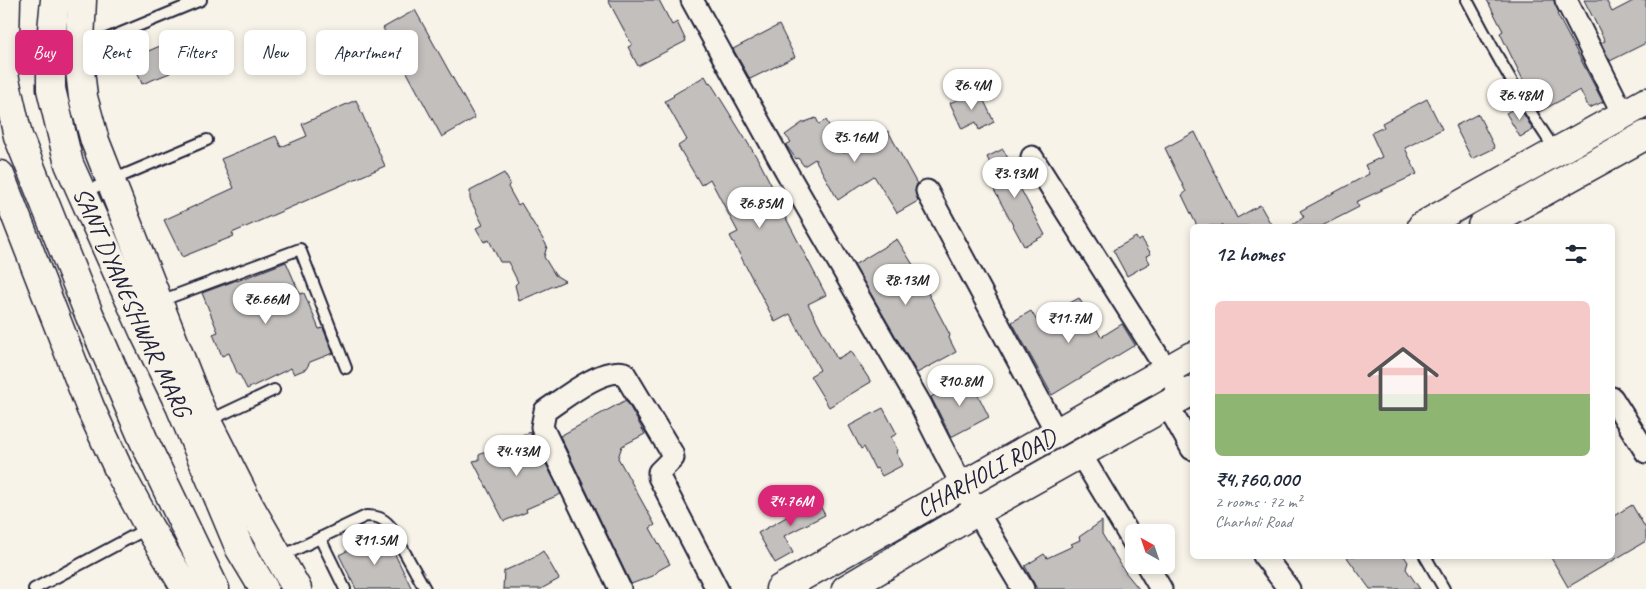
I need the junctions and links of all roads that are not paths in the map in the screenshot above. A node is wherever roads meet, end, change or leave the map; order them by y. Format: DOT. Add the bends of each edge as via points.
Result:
graph roads {
  1 [pos="6,0"];
  2 [pos="55,0"];
  3 [pos="82,0"];
  4 [pos="201,0"];
  5 [pos="692,0"];
  6 [pos="1467,0"];
  7 [pos="1566,0"];
  8 [pos="79,50"];
  9 [pos="1635,108"];
  10 [pos="1646,135"];
  11 [pos="207,140"];
  12 [pos="1556,152"];
  13 [pos="1032,157"];
  14 [pos="0,176"];
  15 [pos="111,181"];
  16 [pos="1491,188"];
  17 [pos="927,191"];
  18 [pos="82,193"];
  19 [pos="1499,222"];
  20 [pos="1426,224"];
  21 [pos="159,302"];
  22 [pos="1190,357"];
  23 [pos="346,368"];
  24 [pos="1167,371"];
  25 [pos="274,390"];
  26 [pos="1181,398"];
  27 [pos="1615,403"];
  28 [pos="207,421"];
  29 [pos="1057,433"];
  30 [pos="1190,440"];
  31 [pos="1646,452"];
  32 [pos="1081,454"];
  33 [pos="962,486"];
  34 [pos="976,512"];
  35 [pos="149,527"];
  36 [pos="1125,529"];
  37 [pos="320,538"];
  38 [pos="279,558"];
  39 [pos="1266,559"];
  40 [pos="1427,559"];
  41 [pos="1152,574"];
  42 [pos="34,589"];
  43 [pos="186,589"];
  44 [pos="215,589"];
  45 [pos="264,589"];
  46 [pos="297,589"];
  47 [pos="345,589"];
  48 [pos="425,589"];
  49 [pos="620,589"];
  50 [pos="717,589"];
  51 [pos="780,589"];
  52 [pos="846,589"];
  53 [pos="1023,589"];
  54 [pos="1161,589"];
  55 [pos="1288,589"];
  56 [pos="1444,589"];
  1 -- 44 [label="street, SANT DYANESHWAR MARG" via="4,75 18,136 144,442"];
  2 -- 18 [label="street, SANT DYANESHWAR MARG" via="51,89 69,164"];
  3 -- 8 [label="street"];
  4 -- 8 [label="lane"];
  5 -- 33 [label="street" via="921,405"];
  6 -- 12 [label="lane" via="1491,48"];
  7 -- 9 [label="street"];
  8 -- 15 [label="street" via="83,97 95,141"];
  9 -- 12 [label="street"];
  10 -- 19 [label="street"];
  11 -- 15 [label="lane"];
  12 -- 16 [label="street"];
  13 -- 24 [label="street"];
  14 -- 35 [label="street" via="90,407"];
  15 -- 18 [label="lane"];
  15 -- 21 [label="street"];
  16 -- 19 [label="street"];
  16 -- 20 [label="street"];
  17 -- 29 [label="street"];
  18 -- 45 [label="street, SANT DYANESHWAR MARG" via="180,406 240,549"];
  21 -- 23 [label="lane" via="300,249"];
  21 -- 28 [label="street"];
  22 -- 24 [label="street, CHARHOLI ROAD"];
  24 -- 26 [label="street"];
  24 -- 29 [label="street, CHARHOLI ROAD"];
  25 -- 28 [label="lane"];
  26 -- 30 [label="street"];
  26 -- 32 [label="street, CHARHOLI ROAD"];
  27 -- 31 [label="street"];
  28 -- 38 [label="street"];
  29 -- 33 [label="street, CHARHOLI ROAD"];
  32 -- 34 [label="street, CHARHOLI ROAD"];
  32 -- 36 [label="street"];
  33 -- 34 [label="street"];
  33 -- 51 [label="street, CHARHOLI ROAD"];
  34 -- 52 [label="street, CHARHOLI ROAD"];
  34 -- 53 [label="street"];
  35 -- 42 [label="lane"];
  35 -- 43 [label="street"];
  37 -- 38 [label="lane"];
  37 -- 47 [label="lane"];
  37 -- 48 [label="lane" via="366,516 383,519"];
  38 -- 46 [label="street"];
  39 -- 55 [label="street"];
  40 -- 56 [label="lane"];
  41 -- 54 [label="street"];
  49 -- 50 [label="street" via="542,427 545,411 576,390 609,372 618,371 624,373 672,453 673,458 658,477"];
}
